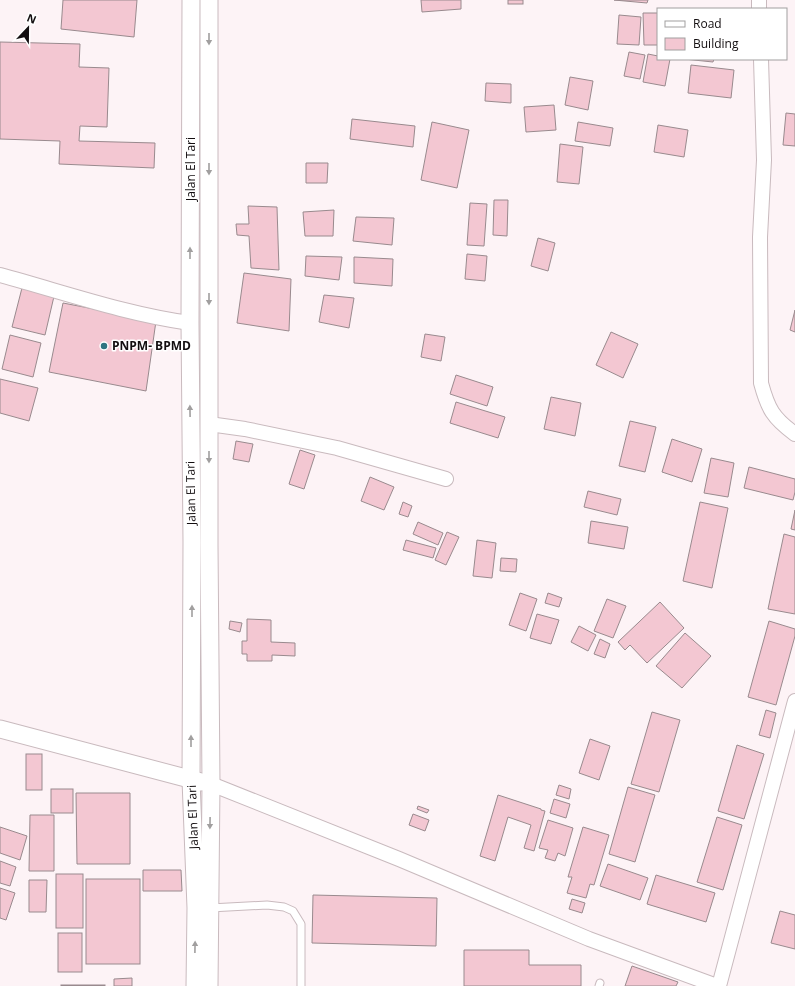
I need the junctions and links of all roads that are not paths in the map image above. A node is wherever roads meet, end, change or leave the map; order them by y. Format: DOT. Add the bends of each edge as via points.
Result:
graph roads {
  1 [pos="191,0"];
  2 [pos="209,0"];
  3 [pos="761,60"];
  4 [pos="0,275"];
  5 [pos="190,323"];
  6 [pos="209,424"];
  7 [pos="795,434"];
  8 [pos="446,479"];
  9 [pos="795,701"];
  10 [pos="0,729"];
  11 [pos="191,780"];
  12 [pos="211,784"];
  13 [pos="210,908"];
  14 [pos="696,982"];
  15 [pos="195,986"];
  16 [pos="209,986"];
  17 [pos="301,986"];
  18 [pos="718,986"];
  5 -- 1 [label="street, Jalan El Tari, one-way"];
  2 -- 6 [label="street, Jalan El Tari, one-way"];
  3 -- 7 [label="street" via="764,160 760,237 761,383 772,414"];
  4 -- 5 [label="street" via="159,318"];
  11 -- 5 [label="street, Jalan El Tari, one-way"];
  6 -- 8 [label="street" via="338,448"];
  6 -- 12 [label="street, Jalan El Tari, one-way"];
  9 -- 18 [label="street"];
  10 -- 11 [label="street"];
  11 -- 12 [label="street"];
  15 -- 11 [label="street, Jalan El Tari, one-way" via="196,908"];
  12 -- 13 [label="street, Jalan El Tari, one-way"];
  12 -- 14 [label="street"];
  13 -- 16 [label="street, Jalan El Tari"];
  13 -- 17 [label="lane" via="267,904 293,911 301,924"];
  14 -- 18 [label="street"];
}
